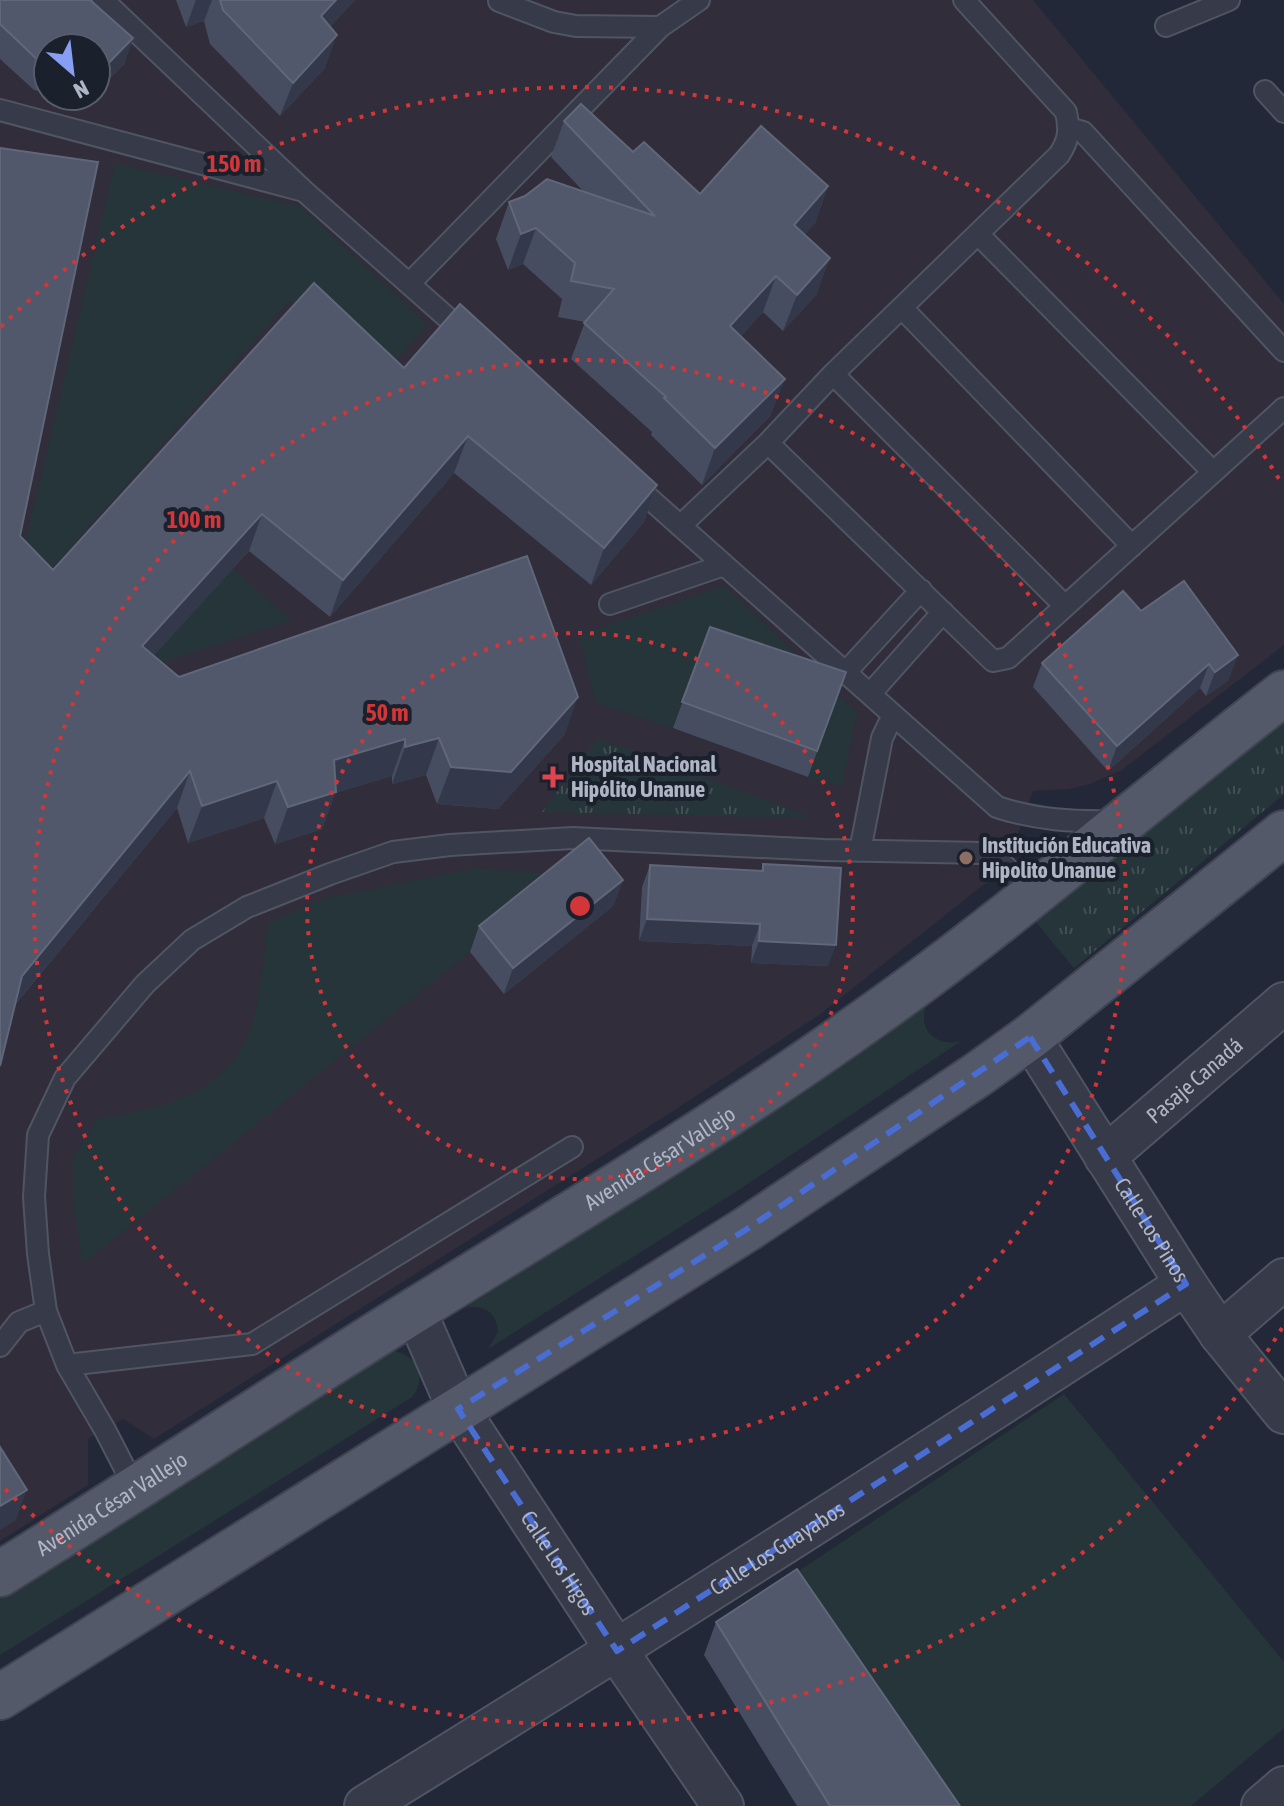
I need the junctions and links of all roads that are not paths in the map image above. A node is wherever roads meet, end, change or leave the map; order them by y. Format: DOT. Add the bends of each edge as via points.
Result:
graph roads {
  1 [pos="103,0"];
  2 [pos="699,0"];
  3 [pos="964,0"];
  4 [pos="1229,0"];
  5 [pos="499,1"];
  6 [pos="1166,26"];
  7 [pos="660,27"];
  8 [pos="1265,91"];
  9 [pos="0,110"];
  10 [pos="1284,112"];
  11 [pos="1069,128"];
  12 [pos="304,191"];
  13 [pos="979,235"];
  14 [pos="409,284"];
  15 [pos="903,309"];
  16 [pos="480,347"];
  17 [pos="1284,351"];
  18 [pos="833,374"];
  19 [pos="1284,408"];
  20 [pos="768,443"];
  21 [pos="1213,472"];
  22 [pos="621,473"];
  23 [pos="680,526"];
  24 [pos="1132,546"];
  25 [pos="724,565"];
  26 [pos="921,590"];
  27 [pos="610,604"];
  28 [pos="1065,606"];
  29 [pos="943,612"];
  30 [pos="845,673"];
  31 [pos="1284,693"];
  32 [pos="870,694"];
  33 [pos="893,715"];
  34 [pos="1125,821"];
  35 [pos="1284,833"];
  36 [pos="860,851"];
  37 [pos="1026,898"];
  38 [pos="1284,1003"];
  39 [pos="1030,1037"];
  40 [pos="572,1147"];
  41 [pos="1105,1157"];
  42 [pos="1284,1279"];
  43 [pos="1186,1284"];
  44 [pos="415,1310"];
  45 [pos="46,1311"];
  46 [pos="1220,1334"];
  47 [pos="0,1346"];
  48 [pos="67,1365"];
  49 [pos="458,1409"];
  50 [pos="1284,1413"];
  51 [pos="136,1490"];
  52 [pos="0,1574"];
  53 [pos="617,1651"];
  54 [pos="0,1697"];
  55 [pos="1284,1787"];
  56 [pos="366,1806"];
  57 [pos="723,1806"];
  58 [pos="1262,1806"];
  1 -- 12 [label="lane"];
  2 -- 7 [label="lane"];
  3 -- 11 [label="lane" via="1056,99"];
  4 -- 6 [label="lane"];
  5 -- 7 [label="lane" via="576,26"];
  7 -- 14 [label="lane"];
  8 -- 10 [label="lane"];
  9 -- 12 [label="lane"];
  11 -- 13 [label="lane" via="1059,155"];
  11 -- 17 [label="lane" via="1083,132"];
  12 -- 14 [label="lane"];
  13 -- 15 [label="lane"];
  13 -- 21 [label="lane"];
  14 -- 16 [label="lane"];
  15 -- 18 [label="lane"];
  15 -- 24 [label="lane"];
  18 -- 20 [label="lane"];
  18 -- 28 [label="lane"];
  19 -- 21 [label="lane"];
  20 -- 23 [label="lane"];
  20 -- 26 [label="lane"];
  21 -- 24 [label="lane"];
  22 -- 23 [label="lane"];
  23 -- 25 [label="lane"];
  24 -- 28 [label="lane"];
  25 -- 27 [label="lane"];
  25 -- 30 [label="lane"];
  26 -- 29 [label="lane"];
  26 -- 30 [label="lane"];
  28 -- 29 [label="lane" via="1008,658 993,661"];
  29 -- 32 [label="lane"];
  30 -- 32 [label="lane"];
  31 -- 34 [label="main road, Avenida César Vallejo"];
  32 -- 33 [label="lane"];
  33 -- 34 [label="lane" via="997,807 1070,822"];
  33 -- 36 [label="lane" via="882,738"];
  34 -- 37 [label="main road, Avenida César Vallejo"];
  35 -- 39 [label="main road"];
  36 -- 37 [label="lane" via="984,853 1006,867"];
  36 -- 45 [label="lane" via="573,838 450,845 393,852 247,907 192,940 145,984 65,1078 38,1135 34,1197"];
  37 -- 44 [label="main road, Avenida César Vallejo" via="859,1026 630,1179"];
  38 -- 41 [label="street, Pasaje Canadá"];
  39 -- 41 [label="street, Calle Los Pinos"];
  39 -- 49 [label="main road" via="747,1229"];
  40 -- 48 [label="lane" via="252,1344"];
  41 -- 43 [label="street, Calle Los Pinos"];
  42 -- 46 [label="street"];
  43 -- 46 [label="street, Calle Los Pinos"];
  43 -- 53 [label="street, Calle Los Guayabos"];
  44 -- 49 [label="street, Calle Los Higos"];
  44 -- 51 [label="main road, Avenida César Vallejo"];
  45 -- 47 [label="lane" via="19,1322"];
  45 -- 48 [label="lane"];
  46 -- 50 [label="street, Calle Los Pinos"];
  48 -- 51 [label="lane"];
  49 -- 53 [label="street, Calle Los Higos"];
  49 -- 54 [label="main road"];
  51 -- 52 [label="main road, Avenida César Vallejo"];
  53 -- 56 [label="street, Calle Los Guayabos"];
  53 -- 57 [label="street, Calle Los Higos"];
  55 -- 58 [label="street"];
}
